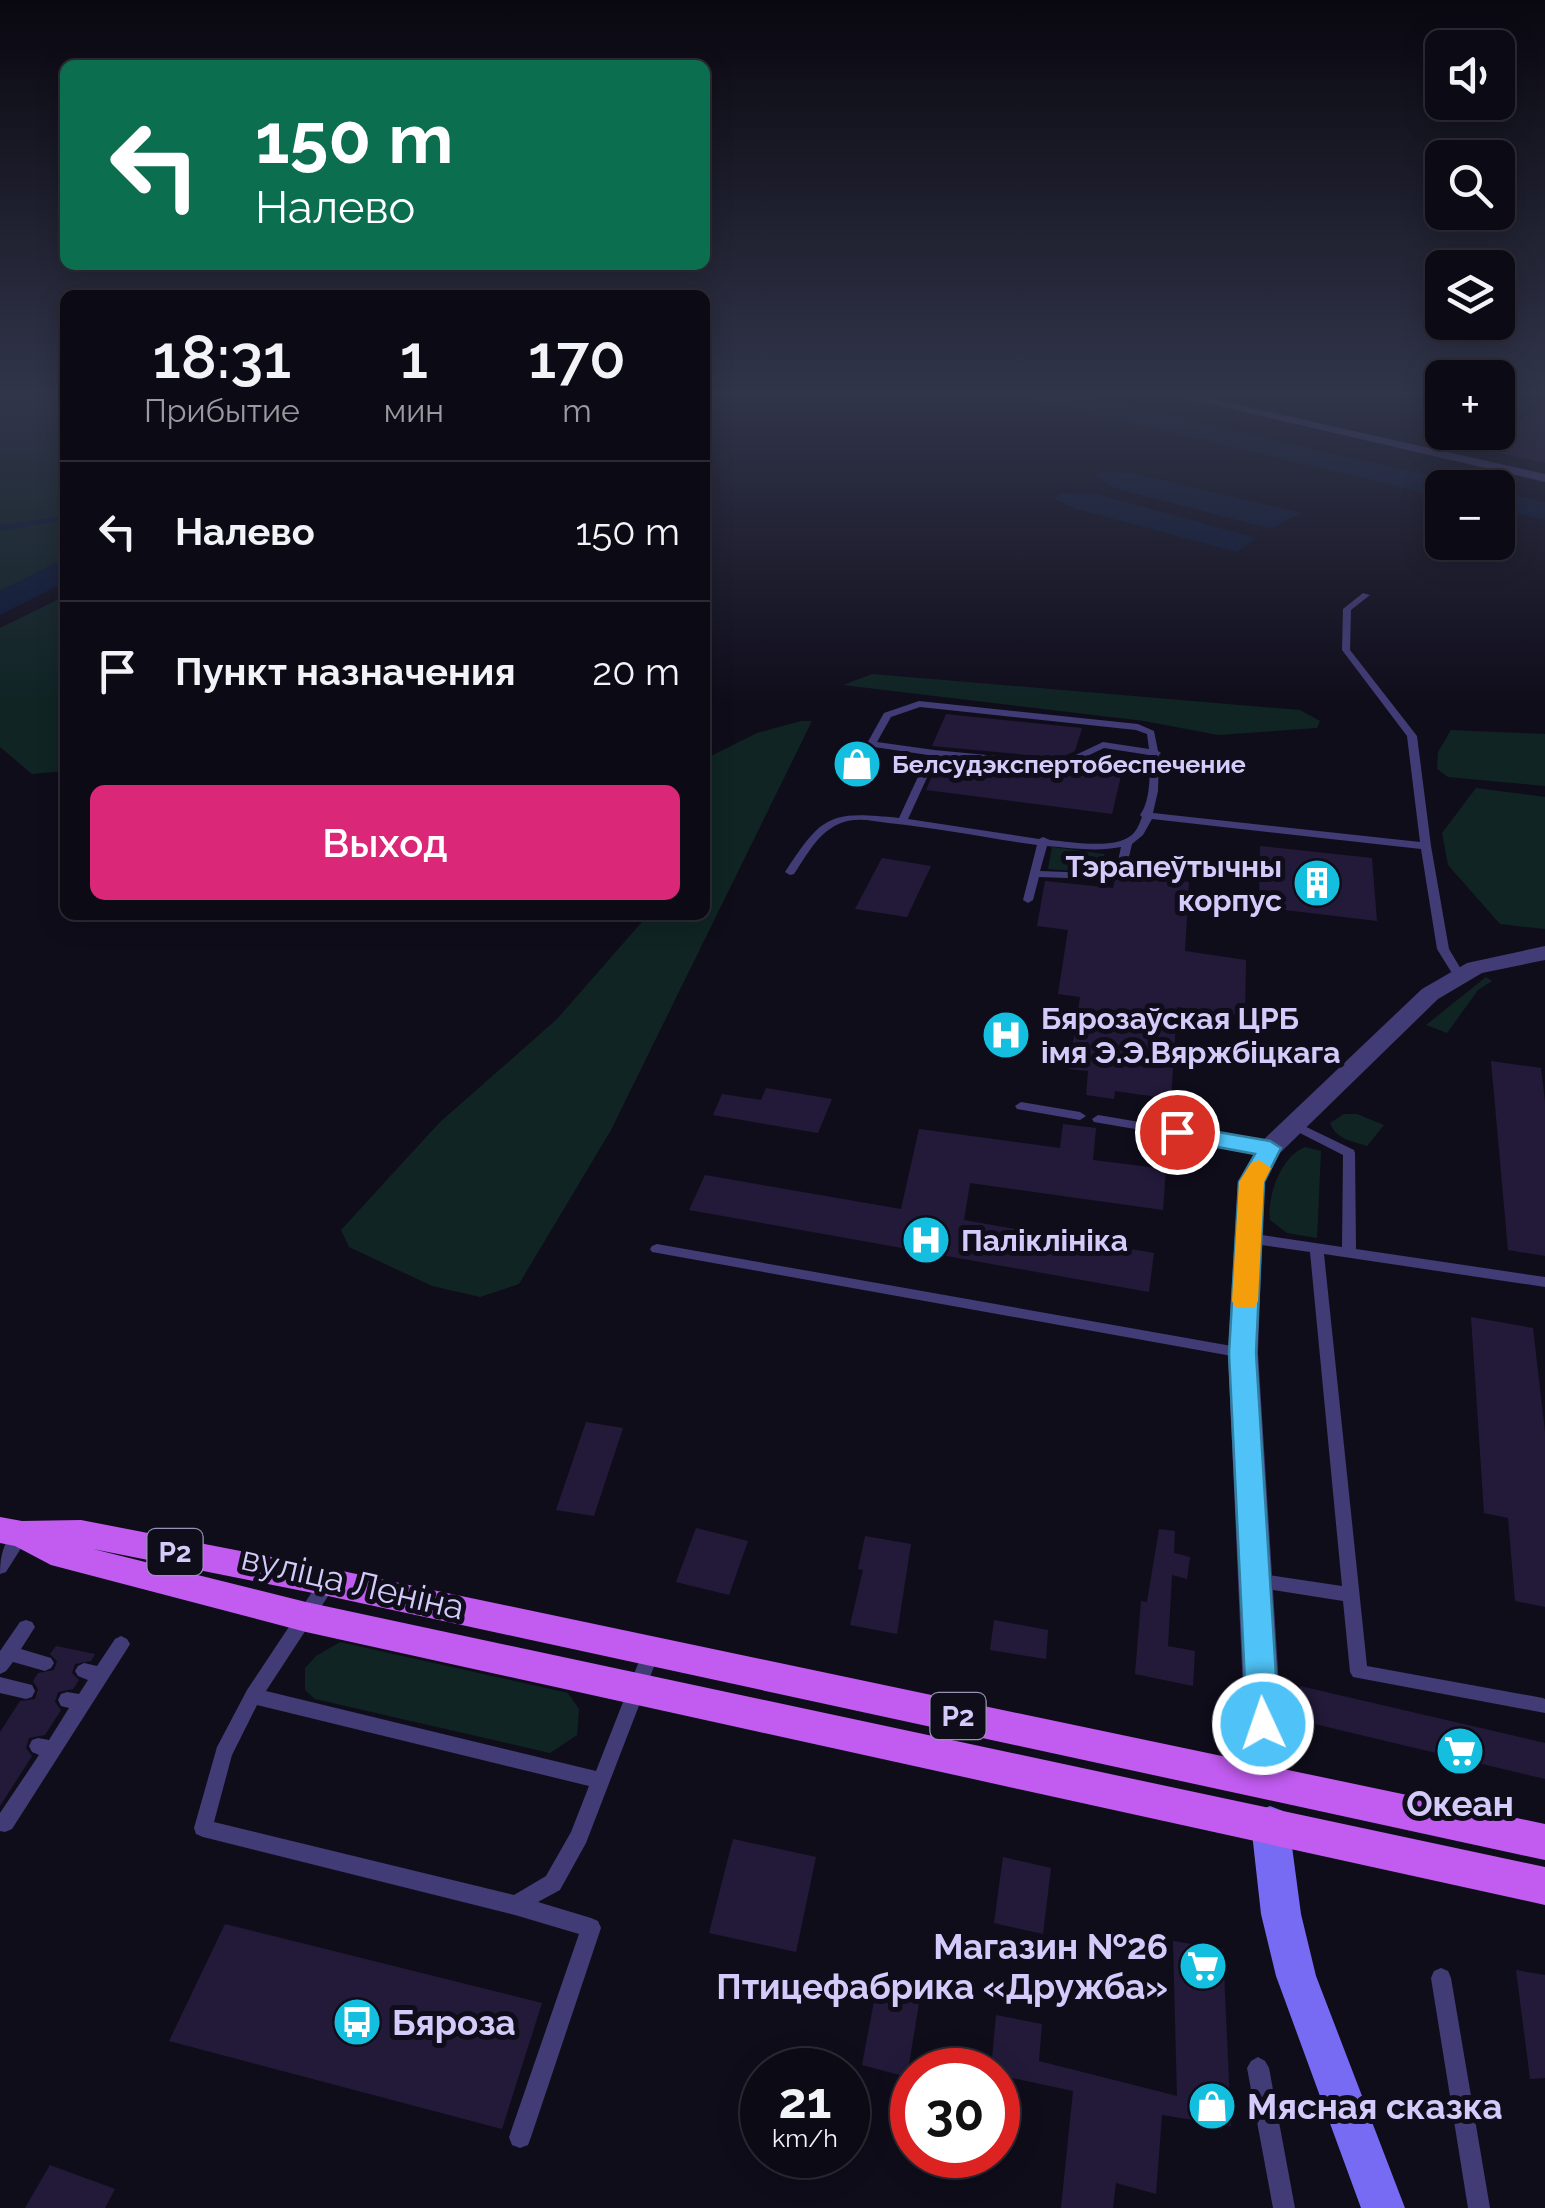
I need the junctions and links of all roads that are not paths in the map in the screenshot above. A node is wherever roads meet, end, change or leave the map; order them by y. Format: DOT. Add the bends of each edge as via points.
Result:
graph roads {
  1 [pos="1366,595"];
  2 [pos="871,744"];
  3 [pos="934,753"];
  4 [pos="1156,753"];
  5 [pos="865,756"];
  6 [pos="1146,815"];
  7 [pos="903,820"];
  8 [pos="1043,840"];
  9 [pos="1127,844"];
  10 [pos="1426,846"];
  11 [pos="790,872"];
  12 [pos="1035,874"];
  13 [pos="1028,900"];
  14 [pos="1545,953"];
  15 [pos="1459,976"];
  16 [pos="1021,1106"];
  17 [pos="1080,1116"];
  18 [pos="1098,1119"];
  19 [pos="1296,1126"];
  20 [pos="1270,1148"];
  21 [pos="1248,1238"];
  22 [pos="658,1250"];
  23 [pos="1317,1250"];
  24 [pos="1349,1254"];
  25 [pos="1545,1282"];
  26 [pos="1242,1353"];
  27 [pos="11,1532"];
  28 [pos="0,1567"];
  29 [pos="1255,1580"];
  30 [pos="328,1582"];
  31 [pos="1352,1596"];
  32 [pos="306,1617"];
  33 [pos="26,1627"];
  34 [pos="121,1644"];
  35 [pos="650,1651"];
  36 [pos="4,1660"];
  37 [pos="45,1662"];
  38 [pos="0,1685"];
  39 [pos="635,1690"];
  40 [pos="26,1691"];
  41 [pos="252,1696"];
  42 [pos="1543,1706"];
  43 [pos="600,1780"];
  44 [pos="1266,1782"];
  45 [pos="0,1822"];
  46 [pos="1270,1824"];
  47 [pos="1545,1842"];
  48 [pos="1545,1886"];
  49 [pos="515,1905"];
  50 [pos="1440,1978"];
  51 [pos="1258,2068"];
  52 [pos="520,2137"];
  53 [pos="1284,2208"];
  54 [pos="1384,2208"];
  55 [pos="1479,2208"];
  1 -- 10 [label="lane" via="1348,609 1346,650 1412,736"];
  2 -- 3 [label="lane"];
  2 -- 4 [label="lane" via="886,715 919,704 1138,727 1151,733"];
  2 -- 5 [label="lane"];
  3 -- 4 [label="lane" via="1062,766 1103,745"];
  3 -- 7 [label="lane"];
  4 -- 6 [label="lane"];
  6 -- 9 [label="lane" via="1139,835"];
  6 -- 10 [label="lane"];
  7 -- 8 [label="lane"];
  7 -- 11 [label="lane" via="846,817 820,829"];
  8 -- 9 [label="lane"];
  8 -- 12 [label="lane"];
  9 -- 12 [label="lane" via="1123,863 1095,876"];
  10 -- 15 [label="lane" via="1443,949"];
  12 -- 13 [label="lane"];
  14 -- 15 [label="street"];
  15 -- 19 [label="street" via="1401,1018"];
  16 -- 17 [label="lane"];
  18 -- 20 [label="lane"];
  19 -- 20 [label="street"];
  19 -- 24 [label="lane" via="1349,1153"];
  20 -- 21 [label="street" via="1252,1182"];
  21 -- 23 [label="lane"];
  21 -- 26 [label="street"];
  22 -- 26 [label="lane"];
  23 -- 24 [label="lane"];
  23 -- 31 [label="lane"];
  24 -- 25 [label="lane"];
  26 -- 29 [label="street"];
  27 -- 28 [label="lane"];
  27 -- 30 [label="main road, вуліца Леніна / Р2" via="81,1533"];
  27 -- 32 [label="main road, вуліца Леніна / Р2" via="63,1555"];
  29 -- 31 [label="lane"];
  29 -- 44 [label="street"];
  30 -- 32 [label="lane"];
  30 -- 35 [label="main road, вуліца Леніна / Р2"];
  31 -- 42 [label="lane" via="1359,1672"];
  32 -- 39 [label="main road, вуліца Леніна / Р2"];
  32 -- 41 [label="lane"];
  33 -- 36 [label="lane"];
  34 -- 45 [label="lane" via="92,1673"];
  35 -- 39 [label="lane"];
  35 -- 44 [label="main road, вуліца Леніна / Р2"];
  36 -- 37 [label="lane"];
  38 -- 40 [label="lane"];
  39 -- 43 [label="lane"];
  39 -- 46 [label="main road, вуліца Леніна / Р2"];
  41 -- 43 [label="lane"];
  41 -- 49 [label="lane" via="223,1752 203,1828"];
  43 -- 49 [label="lane" via="553,1882"];
  44 -- 46 [label="main road"];
  44 -- 47 [label="main road, вуліца Леніна / Р2"];
  46 -- 48 [label="main road, вуліца Леніна / Р2"];
  46 -- 54 [label="main road" via="1296,1976"];
  49 -- 52 [label="lane" via="591,1928"];
  50 -- 55 [label="lane"];
  51 -- 53 [label="lane"];
}
